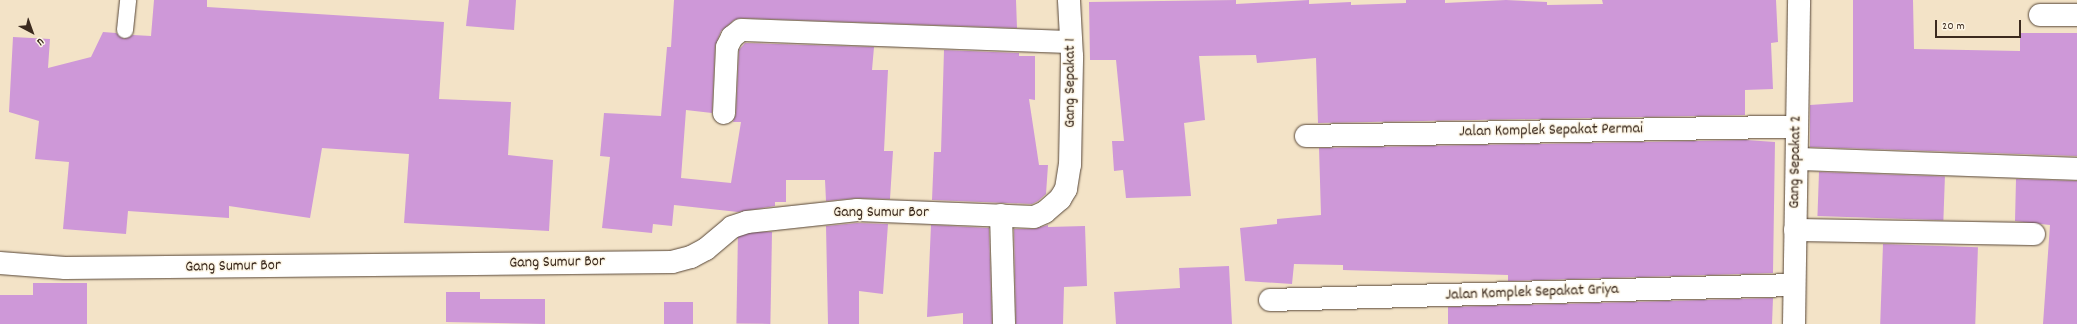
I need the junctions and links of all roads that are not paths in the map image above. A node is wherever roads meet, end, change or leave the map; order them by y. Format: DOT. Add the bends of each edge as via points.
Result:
graph roads {
  1 [pos="128,0"];
  2 [pos="1069,0"];
  3 [pos="1799,0"];
  4 [pos="2040,15"];
  5 [pos="2077,15"];
  6 [pos="125,30"];
  7 [pos="1071,42"];
  8 [pos="724,113"];
  9 [pos="1797,127"];
  10 [pos="1306,136"];
  11 [pos="1797,159"];
  12 [pos="1070,165"];
  13 [pos="2077,169"];
  14 [pos="1002,215"];
  15 [pos="1795,230"];
  16 [pos="2034,234"];
  17 [pos="0,263"];
  18 [pos="1794,285"];
  19 [pos="1270,300"];
  20 [pos="1004,324"];
  21 [pos="1794,324"];
  1 -- 6 [label="lane"];
  2 -- 7 [label="street, Gang Sepakat 1"];
  3 -- 9 [label="street, Gang Sepakat 2"];
  4 -- 5 [label="street"];
  7 -- 8 [label="street" via="741,30 732,37 727,47"];
  7 -- 12 [label="street, Gang Sepakat 1"];
  9 -- 10 [label="street, Jalan Komplek Sepakat Permai"];
  9 -- 11 [label="street, Gang Sepakat 2"];
  11 -- 13 [label="street"];
  11 -- 15 [label="street, Gang Sepakat 2"];
  12 -- 14 [label="street, Gang Sumur Bor" via="1066,189 1050,209 1034,216"];
  14 -- 17 [label="street, Gang Sumur Bor" via="857,210 747,222 732,227 706,249 691,257 672,262 73,268"];
  14 -- 20 [label="street"];
  15 -- 16 [label="street"];
  15 -- 18 [label="street, Gang Sepakat 2"];
  18 -- 19 [label="street, Jalan Komplek Sepakat Griya"];
  18 -- 21 [label="street, Gang Sepakat 2"];
}
